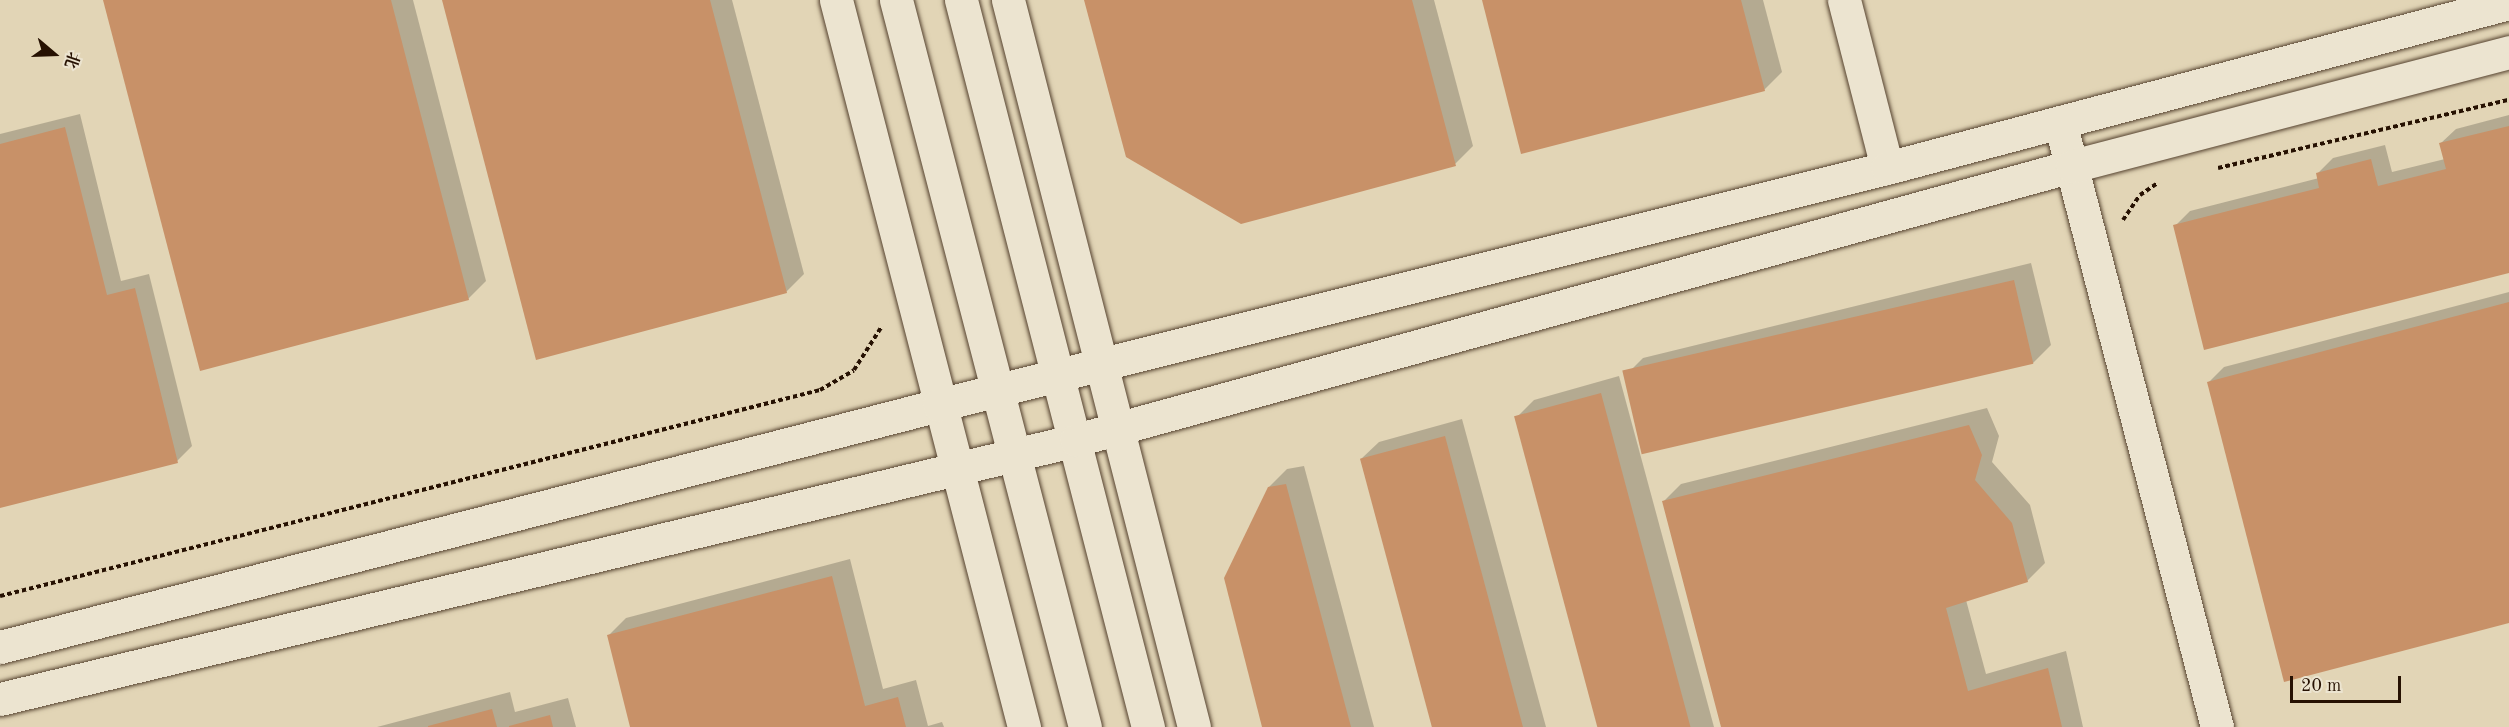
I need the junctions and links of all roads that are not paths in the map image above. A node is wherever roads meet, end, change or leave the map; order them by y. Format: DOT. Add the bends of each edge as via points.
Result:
graph roads {
  1 [pos="836,0"];
  2 [pos="896,0"];
  3 [pos="961,0"];
  4 [pos="1008,0"];
  5 [pos="1844,0"];
  6 [pos="2509,3"];
  7 [pos="2509,52"];
  8 [pos="2060,122"];
  9 [pos="2073,166"];
  10 [pos="1887,168"];
  11 [pos="1102,366"];
  12 [pos="1060,376"];
  13 [pos="996,391"];
  14 [pos="939,405"];
  15 [pos="1118,429"];
  16 [pos="1076,440"];
  17 [pos="1014,455"];
  18 [pos="956,470"];
  19 [pos="0,647"];
  20 [pos="0,699"];
  21 [pos="1024,727"];
  22 [pos="1085,727"];
  23 [pos="1148,727"];
  24 [pos="1194,727"];
  25 [pos="2217,727"];
  1 -- 14 [label="main road"];
  2 -- 13 [label="main road"];
  3 -- 12 [label="main road"];
  4 -- 11 [label="main road"];
  5 -- 10 [label="main road"];
  6 -- 8 [label="main road"];
  7 -- 9 [label="main road"];
  8 -- 9 [label="main road"];
  8 -- 10 [label="main road"];
  9 -- 15 [label="main road"];
  9 -- 25 [label="main road"];
  10 -- 11 [label="main road"];
  11 -- 12 [label="main road"];
  11 -- 15 [label="main road"];
  12 -- 13 [label="main road"];
  12 -- 16 [label="main road"];
  13 -- 14 [label="main road"];
  13 -- 17 [label="main road"];
  14 -- 18 [label="main road"];
  14 -- 19 [label="main road"];
  15 -- 16 [label="main road"];
  15 -- 24 [label="main road"];
  16 -- 17 [label="main road"];
  16 -- 23 [label="main road"];
  17 -- 18 [label="main road"];
  17 -- 22 [label="main road"];
  18 -- 20 [label="main road"];
  18 -- 21 [label="main road"];
}
